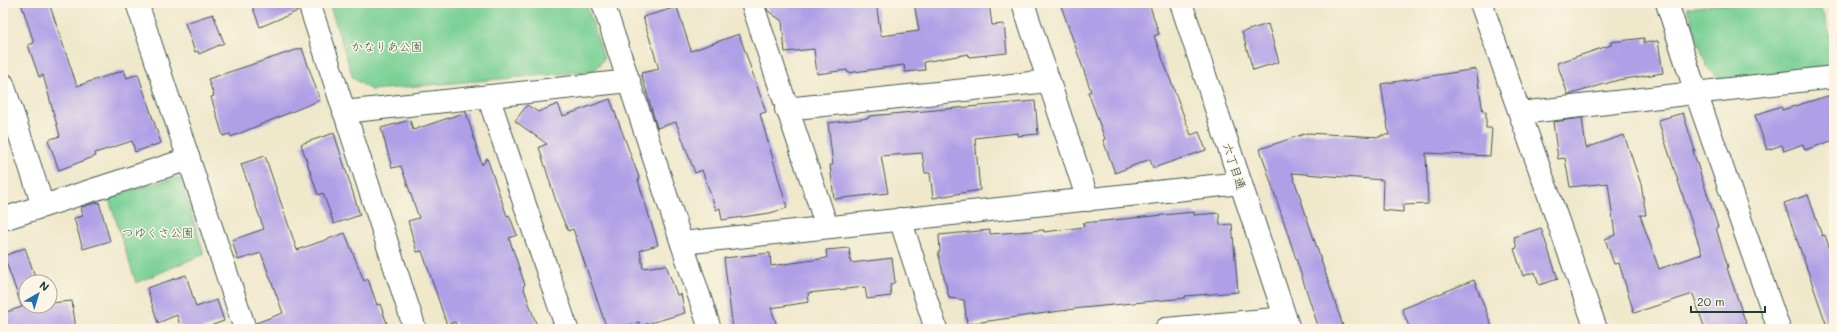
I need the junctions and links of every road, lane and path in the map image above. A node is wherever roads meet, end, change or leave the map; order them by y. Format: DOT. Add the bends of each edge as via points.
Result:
graph roads {
  1 [pos="137,3"];
  2 [pos="309,3"];
  3 [pos="603,3"];
  4 [pos="752,3"];
  5 [pos="1023,3"];
  6 [pos="1181,3"];
  7 [pos="1481,3"];
  8 [pos="1667,3"];
  9 [pos="1834,76"];
  10 [pos="629,81"];
  11 [pos="1049,81"];
  12 [pos="3,84"];
  13 [pos="1696,93"];
  14 [pos="488,96"];
  15 [pos="786,109"];
  16 [pos="344,112"];
  17 [pos="1520,113"];
  18 [pos="189,159"];
  19 [pos="1241,183"];
  20 [pos="1088,200"];
  21 [pos="43,206"];
  22 [pos="3,219"];
  23 [pos="900,219"];
  24 [pos="827,228"];
  25 [pos="682,243"];
  26 [pos="1287,323"];
  27 [pos="245,329"];
  28 [pos="415,329"];
  29 [pos="567,329"];
  30 [pos="710,329"];
  31 [pos="936,329"];
  32 [pos="1166,329"];
  33 [pos="1596,329"];
  34 [pos="1779,329"];
  1 -- 18 [label="street"];
  2 -- 16 [label="street"];
  3 -- 10 [label="street"];
  4 -- 15 [label="street"];
  5 -- 11 [label="street"];
  6 -- 19 [label="street, 六丁目通"];
  7 -- 17 [label="street"];
  8 -- 13 [label="street"];
  9 -- 13 [label="street"];
  10 -- 14 [label="street"];
  10 -- 25 [label="street"];
  11 -- 15 [label="street"];
  11 -- 20 [label="street"];
  12 -- 21 [label="street"];
  13 -- 17 [label="street"];
  13 -- 34 [label="street"];
  14 -- 16 [label="street"];
  14 -- 29 [label="street"];
  15 -- 24 [label="street"];
  16 -- 28 [label="street"];
  17 -- 33 [label="street"];
  18 -- 21 [label="street"];
  18 -- 27 [label="street"];
  19 -- 20 [label="street"];
  19 -- 26 [label="street, 六丁目通"];
  20 -- 23 [label="street"];
  21 -- 22 [label="street"];
  23 -- 24 [label="street"];
  23 -- 31 [label="street"];
  24 -- 25 [label="street"];
  25 -- 30 [label="street"];
  26 -- 32 [label="street"];
}
